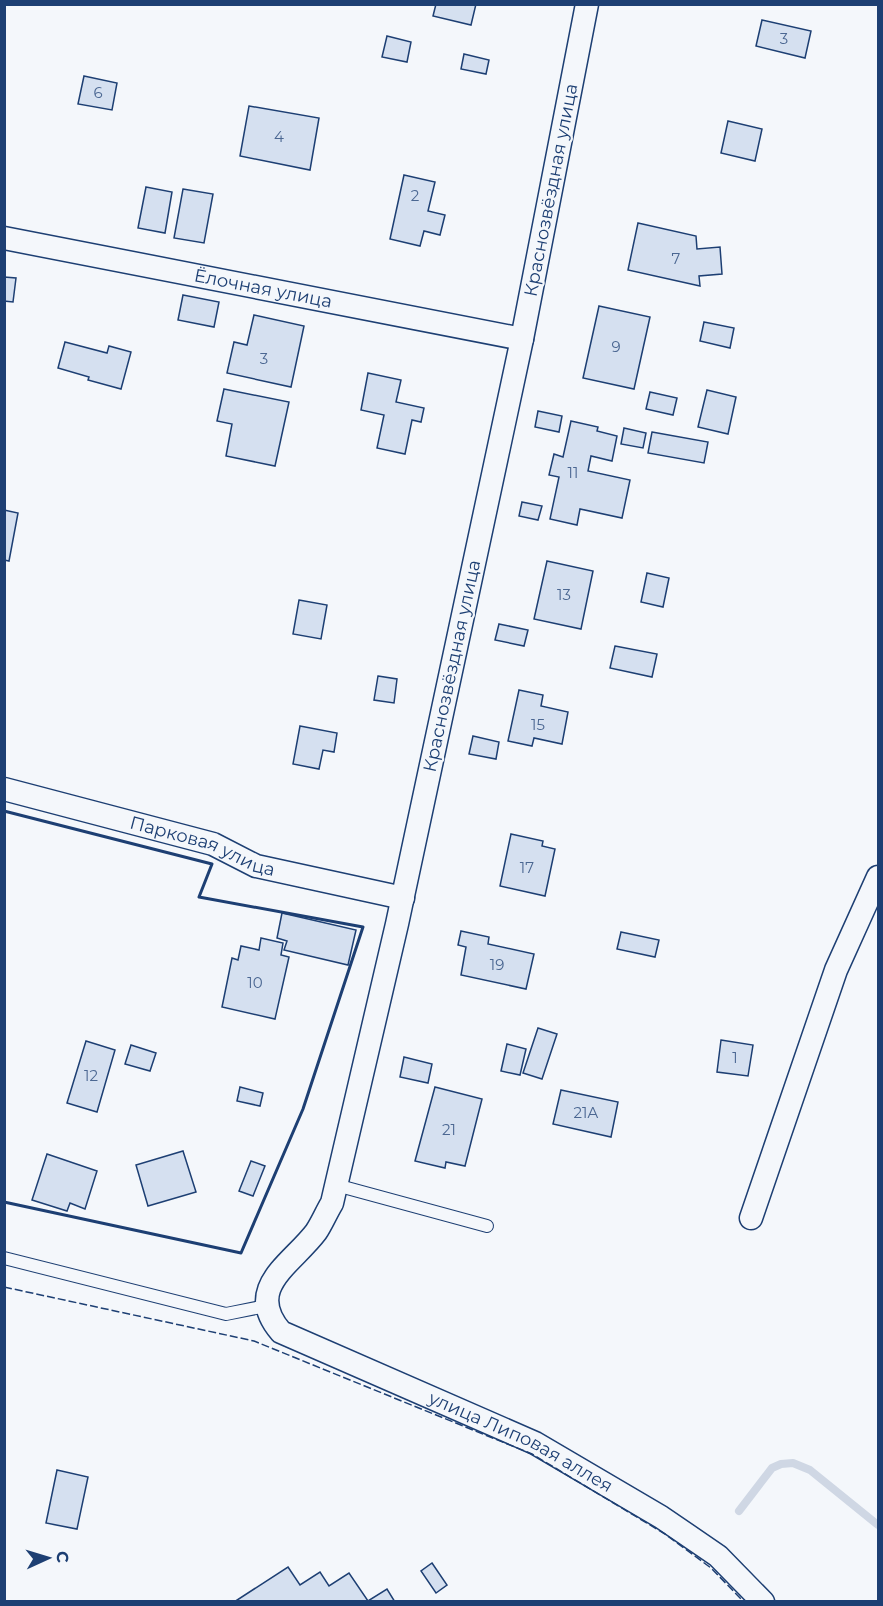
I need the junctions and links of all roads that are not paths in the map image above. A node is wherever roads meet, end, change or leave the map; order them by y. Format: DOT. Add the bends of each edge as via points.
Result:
graph roads {
  1 [pos="587,4"];
  2 [pos="4,238"];
  3 [pos="522,339"];
  4 [pos="4,789"];
  5 [pos="879,877"];
  6 [pos="403,898"];
  7 [pos="336,1185"];
  8 [pos="751,1218"];
  9 [pos="487,1226"];
  10 [pos="4,1258"];
  11 [pos="266,1306"];
  12 [pos="763,1602"];
  1 -- 3 [label="street, Краснозвёздная улица"];
  2 -- 3 [label="street, Ёлочная улица"];
  3 -- 6 [label="street, Краснозвёздная улица"];
  4 -- 6 [label="street, Парковая улица" via="213,844 256,866"];
  5 -- 8 [label="street" via="836,970"];
  6 -- 7 [label="street, Краснозвёздная улица"];
  7 -- 9 [label="lane"];
  7 -- 11 [label="street, Краснозвёздная улица" via="332,1203 315,1232 271,1283"];
  10 -- 11 [label="lane" via="226,1314"];
  11 -- 12 [label="street, улица Липовая аллея" via="281,1332 535,1443 661,1517 718,1556"];
}
